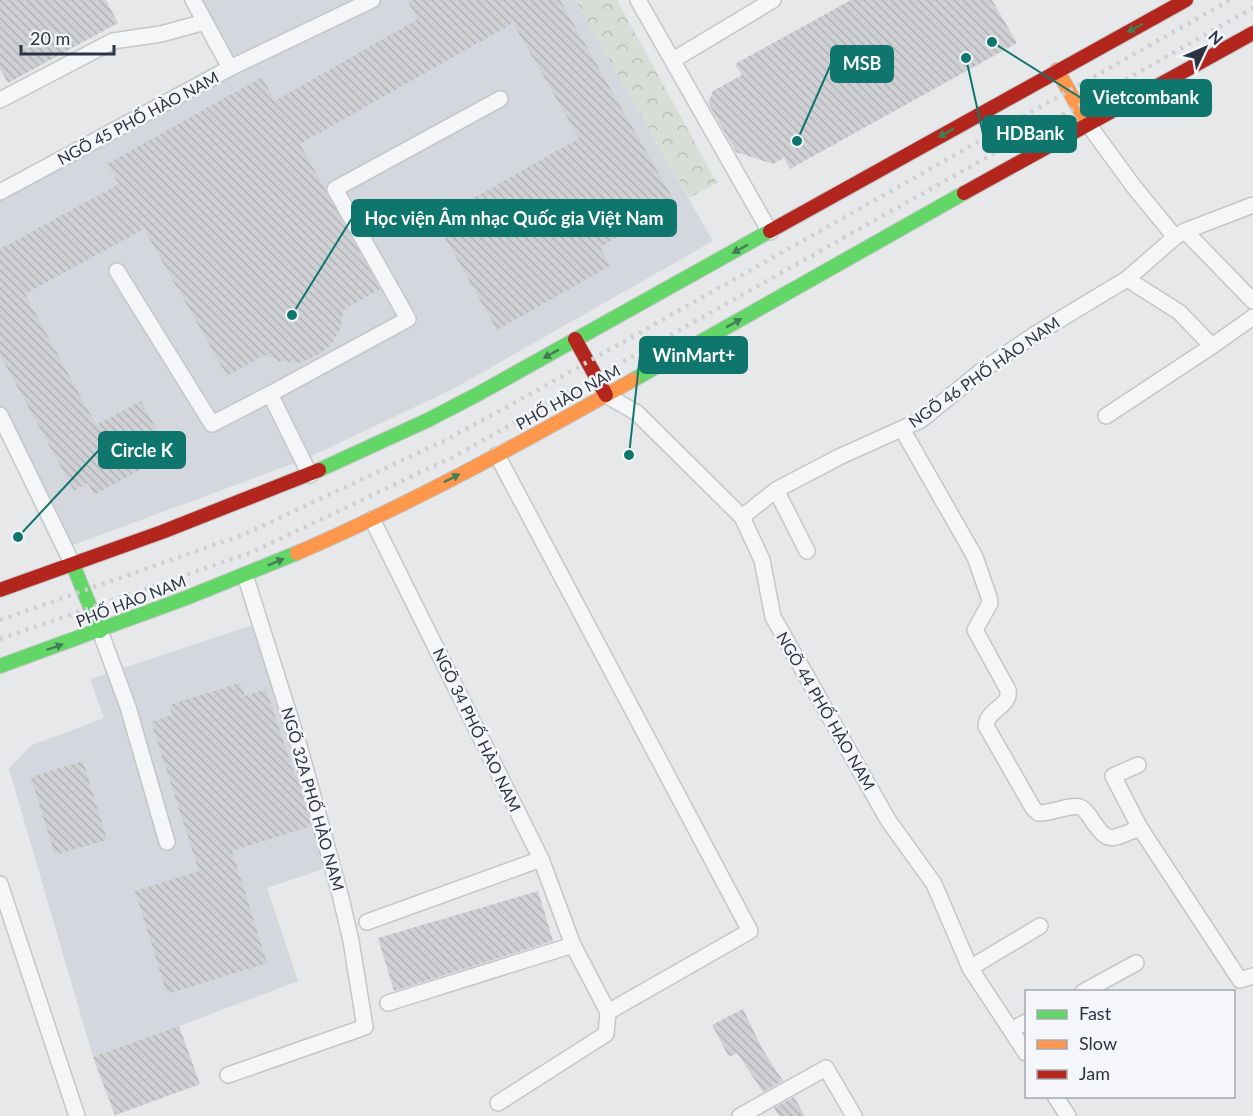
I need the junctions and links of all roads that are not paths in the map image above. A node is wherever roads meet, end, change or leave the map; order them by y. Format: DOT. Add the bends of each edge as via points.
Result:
graph roads {
  1 [pos="193,0"];
  2 [pos="372,0"];
  3 [pos="638,0"];
  4 [pos="773,0"];
  5 [pos="1186,0"];
  6 [pos="205,22"];
  7 [pos="1253,33"];
  8 [pos="673,60"];
  9 [pos="230,68"];
  10 [pos="1057,70"];
  11 [pos="500,99"];
  12 [pos="0,100"];
  13 [pos="1088,124"];
  14 [pos="0,192"];
  15 [pos="1253,205"];
  16 [pos="770,232"];
  17 [pos="1180,234"];
  18 [pos="117,271"];
  19 [pos="1127,279"];
  20 [pos="1253,301"];
  21 [pos="1253,317"];
  22 [pos="575,339"];
  23 [pos="1212,346"];
  24 [pos="270,394"];
  25 [pos="606,395"];
  26 [pos="0,415"];
  27 [pos="1106,416"];
  28 [pos="902,429"];
  29 [pos="497,455"];
  30 [pos="310,475"];
  31 [pos="776,490"];
  32 [pos="742,517"];
  33 [pos="372,519"];
  34 [pos="807,551"];
  35 [pos="73,565"];
  36 [pos="245,575"];
  37 [pos="0,590"];
  38 [pos="100,631"];
  39 [pos="0,666"];
  40 [pos="1138,765"];
  41 [pos="1140,828"];
  42 [pos="167,842"];
  43 [pos="541,859"];
  44 [pos="0,885"];
  45 [pos="368,922"];
  46 [pos="1040,926"];
  47 [pos="573,945"];
  48 [pos="1136,963"];
  49 [pos="970,968"];
  50 [pos="1253,976"];
  51 [pos="1087,990"];
  52 [pos="388,1003"];
  53 [pos="608,1012"];
  54 [pos="1025,1023"];
  55 [pos="1011,1030"];
  56 [pos="1025,1051"];
  57 [pos="228,1075"];
  58 [pos="1056,1098"];
  59 [pos="498,1103"];
  60 [pos="77,1116"];
  61 [pos="740,1116"];
  62 [pos="854,1116"];
  63 [pos="1068,1116"];
  1 -- 6 [label="lane, NGÕ 45 PHỐ HÀO NAM"];
  2 -- 9 [label="lane"];
  3 -- 8 [label="lane"];
  4 -- 8 [label="lane"];
  5 -- 10 [label="main road, one-way"];
  6 -- 9 [label="lane, NGÕ 45 PHỐ HÀO NAM"];
  6 -- 12 [label="lane" via="113,41"];
  7 -- 13 [label="main road, PHỐ HÀO NAM"];
  8 -- 16 [label="lane"];
  9 -- 14 [label="lane, NGÕ 45 PHỐ HÀO NAM"];
  10 -- 13 [label="main road"];
  10 -- 16 [label="main road, one-way"];
  11 -- 24 [label="lane" via="334,189 408,319"];
  13 -- 17 [label="lane" via="1134,187"];
  25 -- 13 [label="main road, PHỐ HÀO NAM, one-way"];
  15 -- 17 [label="lane, NGÕ 46 PHỐ HÀO NAM"];
  16 -- 22 [label="main road, one-way"];
  17 -- 19 [label="lane, NGÕ 46 PHỐ HÀO NAM"];
  17 -- 20 [label="lane"];
  18 -- 24 [label="lane" via="212,424"];
  19 -- 23 [label="lane" via="1179,312"];
  19 -- 28 [label="lane, NGÕ 46 PHỐ HÀO NAM" via="1034,335 921,420"];
  21 -- 23 [label="lane"];
  22 -- 25 [label="main road"];
  22 -- 30 [label="main road, one-way" via="430,419"];
  23 -- 27 [label="lane"];
  24 -- 30 [label="lane"];
  25 -- 29 [label="main road, PHỐ HÀO NAM"];
  25 -- 32 [label="lane, NGÕ 44 PHỐ HÀO NAM" via="637,412"];
  26 -- 35 [label="lane"];
  28 -- 31 [label="lane, NGÕ 46 PHỐ HÀO NAM"];
  28 -- 41 [label="lane" via="975,557 989,597 990,603 975,630 1009,696 989,716 986,726 1033,808 1046,813 1081,807 1106,838"];
  33 -- 29 [label="main road, PHỐ HÀO NAM, one-way"];
  29 -- 53 [label="lane" via="750,931"];
  30 -- 35 [label="main road"];
  31 -- 32 [label="lane, NGÕ 46 PHỐ HÀO NAM"];
  31 -- 34 [label="lane"];
  32 -- 49 [label="lane, NGÕ 44 PHỐ HÀO NAM" via="762,560 773,617 888,820 934,884"];
  36 -- 33 [label="main road, PHỐ HÀO NAM, one-way"];
  33 -- 43 [label="lane, NGÕ 34 PHỐ HÀO NAM"];
  35 -- 37 [label="main road"];
  35 -- 38 [label="main road"];
  36 -- 38 [label="main road, PHỐ HÀO NAM"];
  36 -- 57 [label="lane, NGÕ 32A PHỐ HÀO NAM" via="341,898 365,1028"];
  39 -- 38 [label="main road, PHỐ HÀO NAM, one-way"];
  38 -- 42 [label="lane" via="128,707"];
  40 -- 41 [label="lane" via="1113,776"];
  41 -- 50 [label="lane" via="1240,980"];
  43 -- 45 [label="lane"];
  43 -- 47 [label="lane, NGÕ 34 PHỐ HÀO NAM"];
  44 -- 60 [label="lane"];
  46 -- 49 [label="lane"];
  47 -- 52 [label="lane"];
  47 -- 53 [label="lane, NGÕ 34 PHỐ HÀO NAM"];
  48 -- 51 [label="lane"];
  49 -- 55 [label="lane, NGÕ 44 PHỐ HÀO NAM"];
  53 -- 59 [label="lane" via="606,1034"];
  54 -- 55 [label="lane"];
  55 -- 56 [label="lane, NGÕ 44 PHỐ HÀO NAM"];
  58 -- 63 [label="lane"];
  61 -- 62 [label="lane" via="826,1068"];
}
